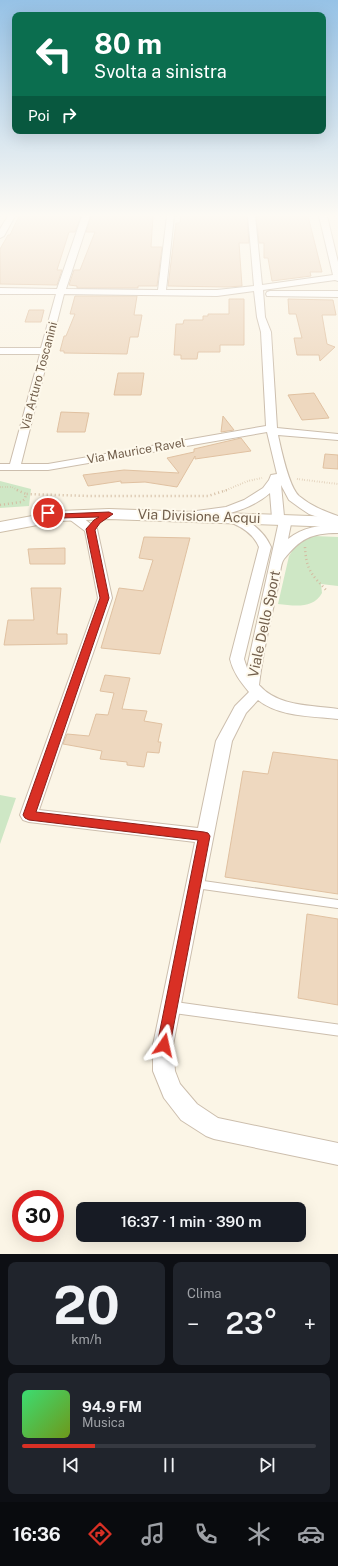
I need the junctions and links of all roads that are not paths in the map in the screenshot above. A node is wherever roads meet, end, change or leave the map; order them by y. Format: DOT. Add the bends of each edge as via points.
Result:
graph roads {
  1 [pos="66,275"];
  2 [pos="164,275"];
  3 [pos="257,275"];
  4 [pos="338,278"];
  5 [pos="258,287"];
  6 [pos="0,290"];
  7 [pos="61,291"];
  8 [pos="162,292"];
  9 [pos="270,294"];
  10 [pos="338,294"];
  11 [pos="0,350"];
  12 [pos="45,351"];
  13 [pos="272,429"];
  14 [pos="338,437"];
  15 [pos="0,467"];
  16 [pos="15,467"];
  17 [pos="278,479"];
  18 [pos="109,514"];
  19 [pos="0,515"];
  20 [pos="184,515"];
  21 [pos="66,516"];
  22 [pos="214,516"];
  23 [pos="282,519"];
  24 [pos="338,521"];
  25 [pos="0,527"];
  26 [pos="90,529"];
  27 [pos="338,529"];
  28 [pos="276,563"];
  29 [pos="254,689"];
  30 [pos="338,714"];
  31 [pos="204,836"];
  32 [pos="195,884"];
  33 [pos="338,904"];
  34 [pos="171,1007"];
  35 [pos="338,1030"];
  36 [pos="338,1154"];
  1 -- 7 [label="street, Via Arturo Toscanini"];
  2 -- 8 [label="street"];
  3 -- 5 [label="street, Viale Dello Sport"];
  4 -- 5 [label="street"];
  5 -- 8 [label="street" via="217,293"];
  5 -- 13 [label="street, Viale Dello Sport" via="261,317 266,332"];
  6 -- 7 [label="street"];
  7 -- 8 [label="street"];
  7 -- 12 [label="street, Via Arturo Toscanini"];
  9 -- 10 [label="street"];
  11 -- 12 [label="street"];
  12 -- 16 [label="street, Via Arturo Toscanini"];
  13 -- 14 [label="street, Via Maurice Ravel"];
  13 -- 16 [label="street, Via Maurice Ravel" via="48,467"];
  13 -- 17 [label="street, Viale Dello Sport"];
  15 -- 16 [label="street, Via Maurice Ravel"];
  17 -- 20 [label="street" via="262,495 242,506"];
  17 -- 23 [label="street, Viale Dello Sport"];
  17 -- 24 [label="street" via="293,497 304,505"];
  18 -- 20 [label="main road, Via Divisione Acqui"];
  18 -- 21 [label="main road, Via Divisione Acqui"];
  18 -- 26 [label="street"];
  19 -- 21 [label="main road, Via Divisione Acqui" via="48,513"];
  20 -- 22 [label="main road, Via Divisione Acqui"];
  21 -- 25 [label="main road, Via Divisione Acqui"];
  21 -- 26 [label="street"];
  22 -- 23 [label="main road, Via Divisione Acqui"];
  22 -- 29 [label="street, Viale Dello Sport" via="230,519 251,528 262,539 265,547 237,662"];
  23 -- 24 [label="main road, Via Divisione Acqui"];
  23 -- 28 [label="street, Viale Dello Sport"];
  26 -- 31 [label="street" via="105,598 29,815"];
  27 -- 28 [label="street, Viale Dello Sport" via="315,529 303,534 290,543"];
  28 -- 29 [label="street, Viale Dello Sport" via="255,659"];
  29 -- 30 [label="street, Viale Dello Sport" via="269,701 283,706"];
  29 -- 31 [label="street, Viale Dello Sport" via="224,740"];
  31 -- 32 [label="street, Viale Dello Sport"];
  32 -- 33 [label="lane"];
  32 -- 34 [label="street, Viale Dello Sport"];
  34 -- 35 [label="lane"];
  34 -- 36 [label="street, Viale Dello Sport" via="164,1045 164,1070 172,1091 189,1112 214,1128"];
}
